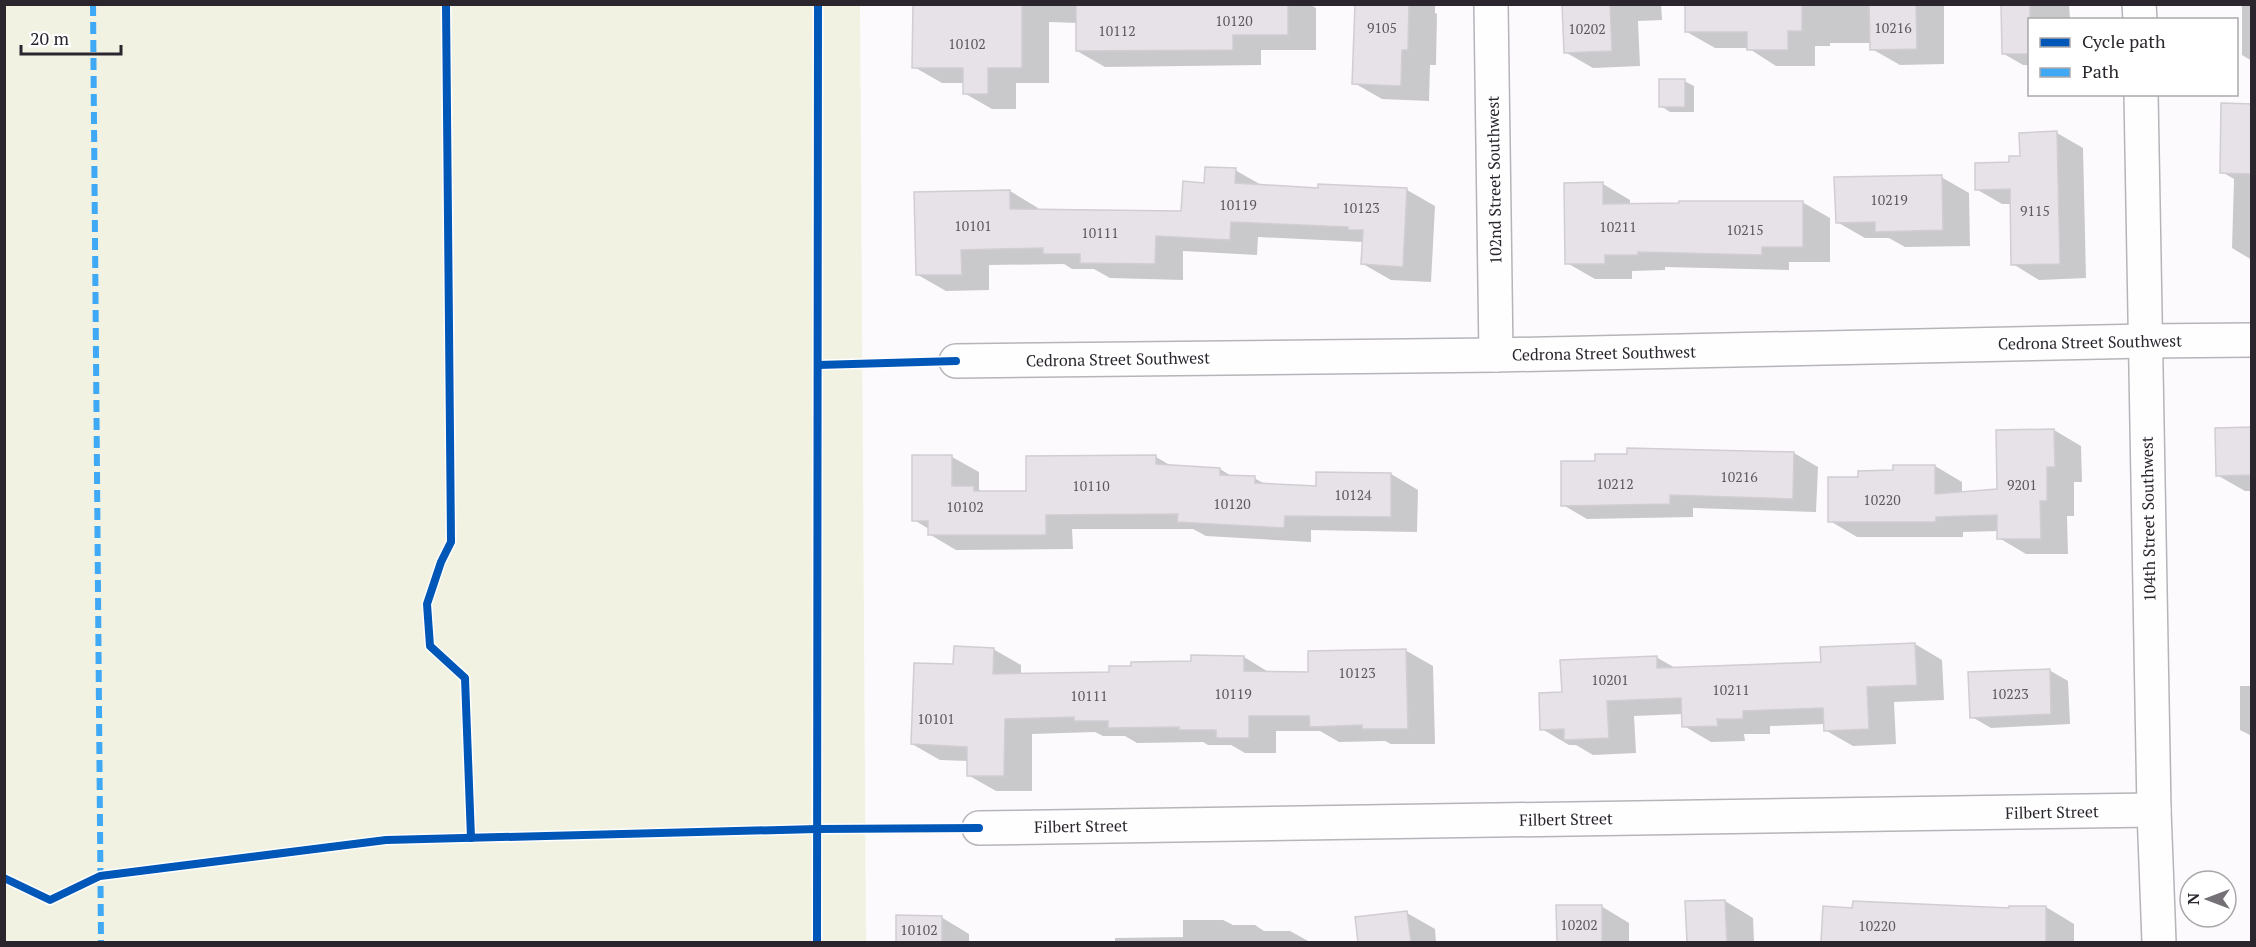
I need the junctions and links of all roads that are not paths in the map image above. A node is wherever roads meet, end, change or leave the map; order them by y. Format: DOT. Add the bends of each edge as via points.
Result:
graph roads {
  1 [pos="1491,4"];
  2 [pos="2141,96"];
  3 [pos="2252,340"];
  4 [pos="2145,341"];
  5 [pos="1496,355"];
  6 [pos="956,361"];
  7 [pos="2154,810"];
  8 [pos="979,828"];
  9 [pos="2159,942"];
  1 -- 5 [label="street, 102nd Street Southwest"];
  2 -- 4 [label="street, 104th Street Southwest"];
  3 -- 4 [label="street, Cedrona Street Southwest"];
  4 -- 5 [label="street, Cedrona Street Southwest"];
  4 -- 7 [label="street, 104th Street Southwest"];
  5 -- 6 [label="street, Cedrona Street Southwest"];
  7 -- 8 [label="street, Filbert Street"];
  7 -- 9 [label="street, 104th Street Southwest"];
}
